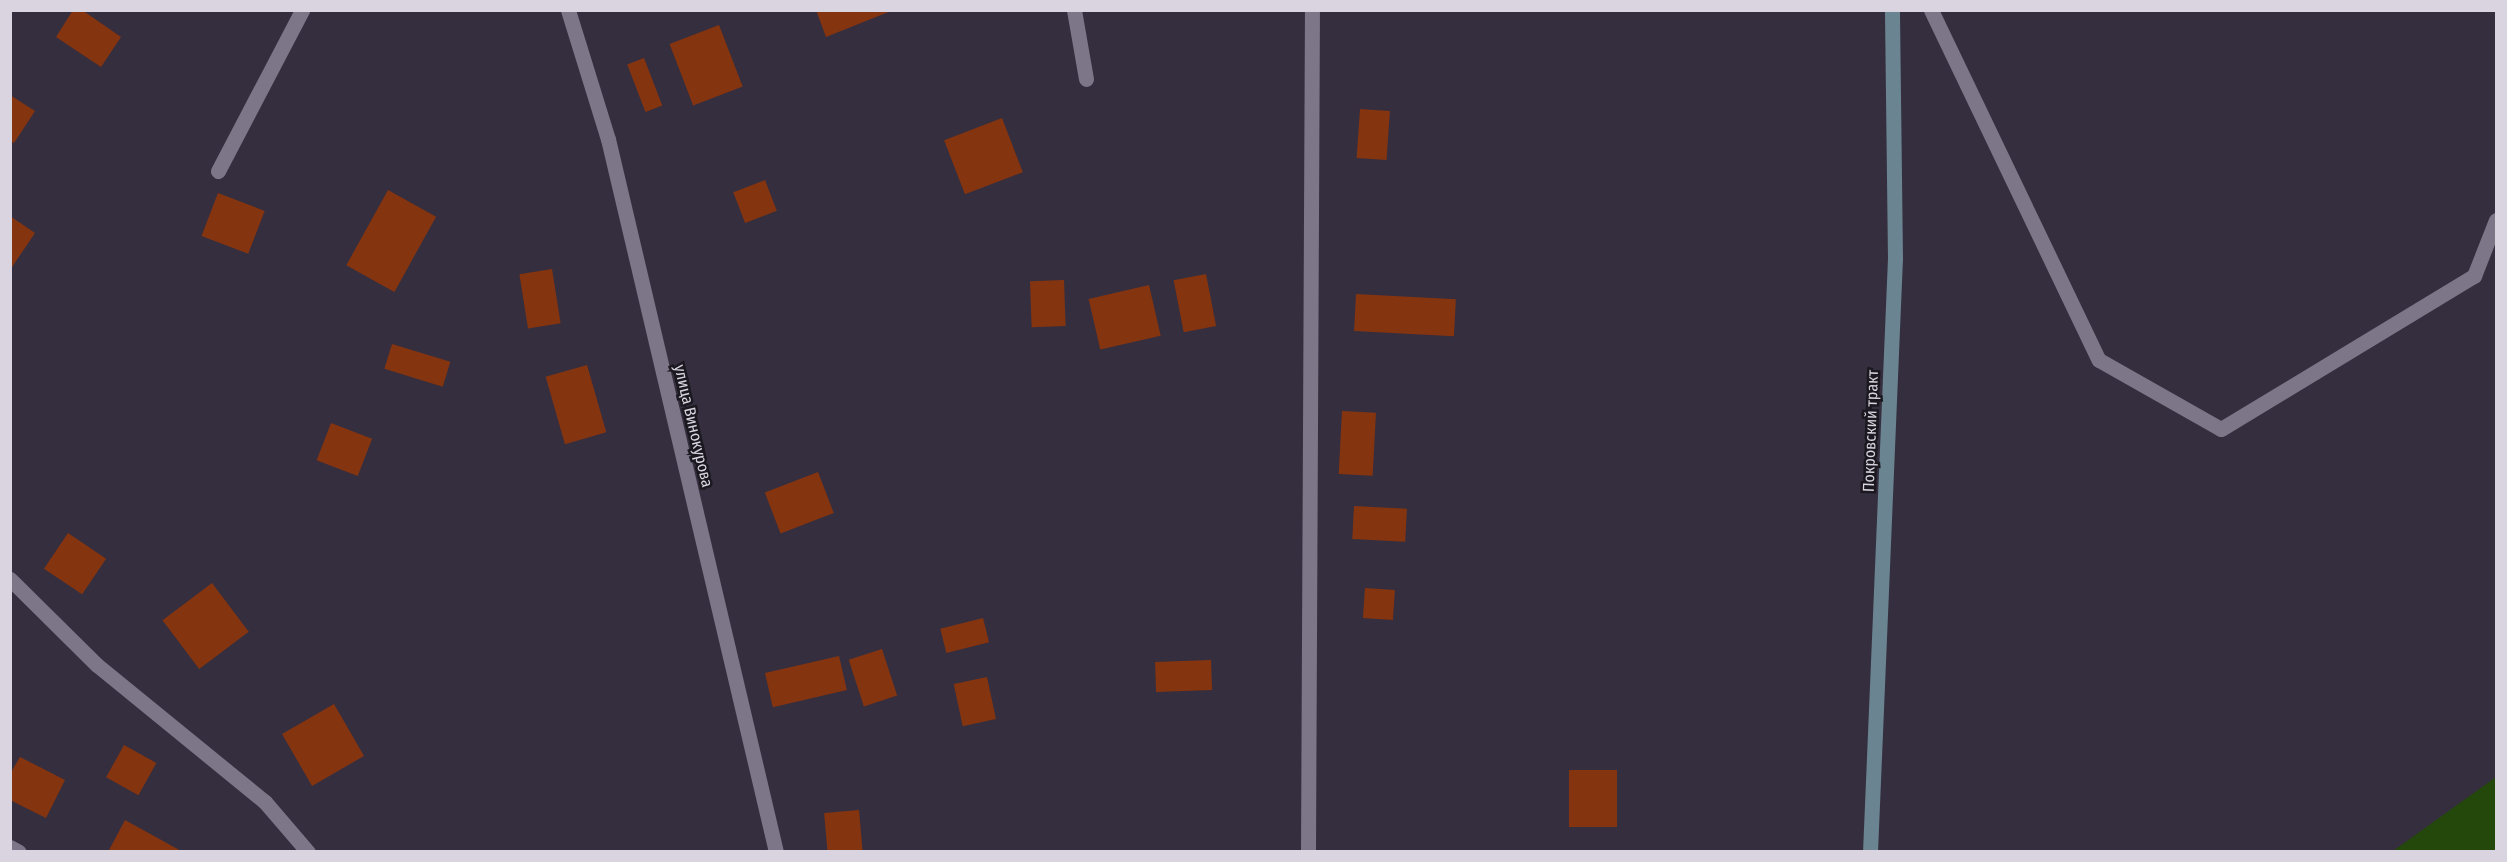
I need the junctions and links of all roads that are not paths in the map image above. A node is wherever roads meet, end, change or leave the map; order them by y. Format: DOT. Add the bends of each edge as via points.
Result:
graph roads {
  1 [pos="302,10"];
  2 [pos="568,10"];
  3 [pos="1074,10"];
  4 [pos="1312,10"];
  5 [pos="1892,10"];
  6 [pos="1931,10"];
  7 [pos="1086,79"];
  8 [pos="218,171"];
  9 [pos="2496,220"];
  10 [pos="10,579"];
  11 [pos="10,847"];
  12 [pos="19,852"];
  13 [pos="308,852"];
  14 [pos="776,852"];
  15 [pos="1308,852"];
  16 [pos="1870,852"];
  1 -- 8 [label="street"];
  2 -- 14 [label="street, улица Винокурова" via="608,139"];
  3 -- 7 [label="street"];
  4 -- 15 [label="street"];
  5 -- 16 [label="main road, Покровский тракт" via="1895,259"];
  6 -- 9 [label="street" via="2099,360 2221,429 2474,276"];
  10 -- 13 [label="street" via="97,665 265,802"];
  11 -- 12 [label="street"];
}
